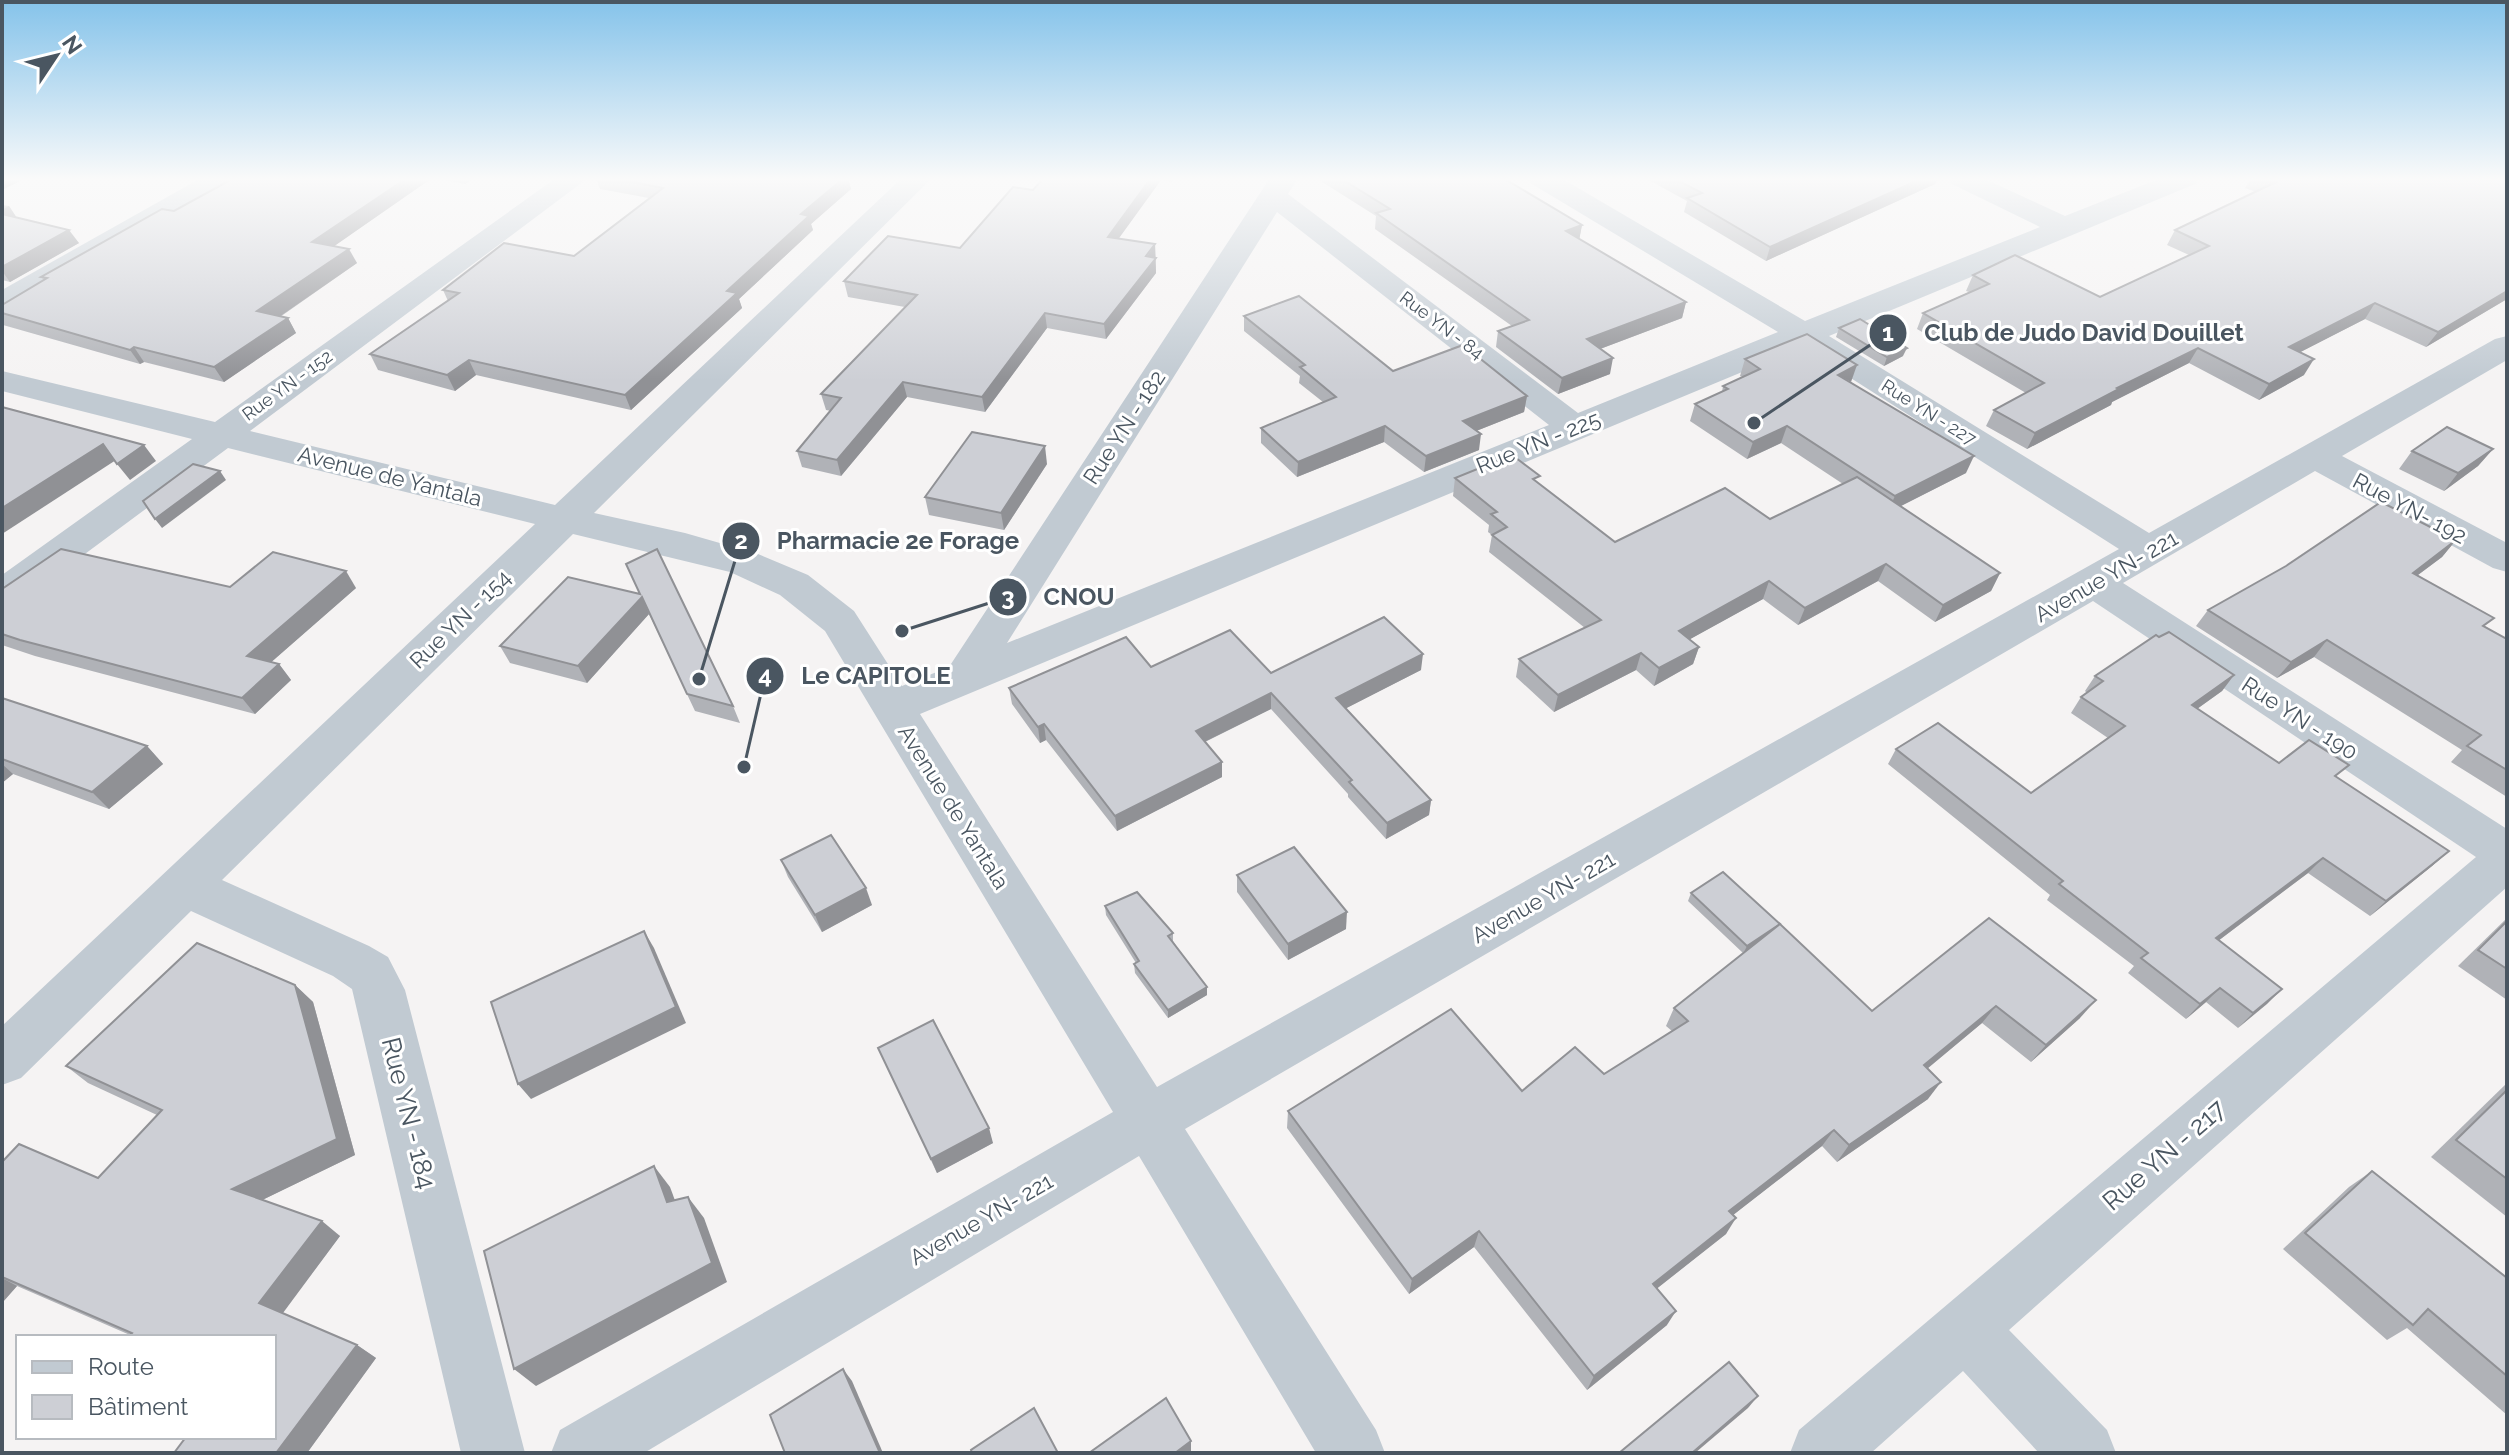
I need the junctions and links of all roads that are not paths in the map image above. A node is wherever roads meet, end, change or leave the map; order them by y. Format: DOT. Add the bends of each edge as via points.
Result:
graph roads {
  1 [pos="102,246"];
  2 [pos="480,246"];
  3 [pos="847,246"];
  4 [pos="1240,246"];
  5 [pos="1352,246"];
  6 [pos="1656,246"];
  7 [pos="2018,246"];
  8 [pos="2,303"];
  9 [pos="1803,334"];
  10 [pos="2507,346"];
  11 [pos="2,381"];
  12 [pos="1574,427"];
  13 [pos="219,435"];
  14 [pos="2314,456"];
  15 [pos="563,519"];
  16 [pos="2149,550"];
  17 [pos="2507,559"];
  18 [pos="2094,583"];
  19 [pos="2,595"];
  20 [pos="965,676"];
  21 [pos="893,707"];
  22 [pos="2507,856"];
  23 [pos="185,886"];
  24 [pos="2,1061"];
  25 [pos="1148,1121"];
  26 [pos="1964,1328"];
  27 [pos="493,1453"];
  28 [pos="583,1453"];
  29 [pos="1353,1453"];
  30 [pos="1822,1453"];
  31 [pos="2084,1453"];
  1 -- 8 [label="street"];
  2 -- 13 [label="street, Rue YN - 152"];
  3 -- 15 [label="street, Rue YN - 154"];
  4 -- 20 [label="street, Rue YN - 182"];
  5 -- 12 [label="street, Rue YN - 84"];
  6 -- 9 [label="street, Rue YN - 227"];
  7 -- 9 [label="street, Rue YN - 225"];
  9 -- 12 [label="street, Rue YN - 225"];
  9 -- 16 [label="street, Rue YN - 227"];
  10 -- 14 [label="street, Avenue YN- 221"];
  11 -- 13 [label="street, Avenue de Yantala"];
  12 -- 20 [label="street, Rue YN - 225"];
  13 -- 15 [label="street, Avenue de Yantala"];
  13 -- 19 [label="street, Rue YN - 152"];
  14 -- 16 [label="street, Avenue YN- 221"];
  14 -- 17 [label="street, Rue YN- 192"];
  15 -- 21 [label="street, Avenue de Yantala" via="700,550 794,585 840,621"];
  15 -- 23 [label="street, Rue YN - 154"];
  16 -- 18 [label="street, Avenue YN- 221"];
  18 -- 22 [label="street, Rue YN - 190"];
  18 -- 25 [label="street, Avenue YN- 221"];
  20 -- 21 [label="street, Rue YN - 225"];
  21 -- 25 [label="street, Avenue de Yantala"];
  22 -- 26 [label="street, Rue YN - 217"];
  23 -- 24 [label="street, Rue YN - 154"];
  23 -- 27 [label="street, Rue YN - 184" via="370,973 379,990"];
  25 -- 28 [label="street, Avenue YN- 221"];
  25 -- 29 [label="street, Avenue de Yantala"];
  26 -- 30 [label="street, Rue YN - 217"];
  26 -- 31 [label="street"];
}
